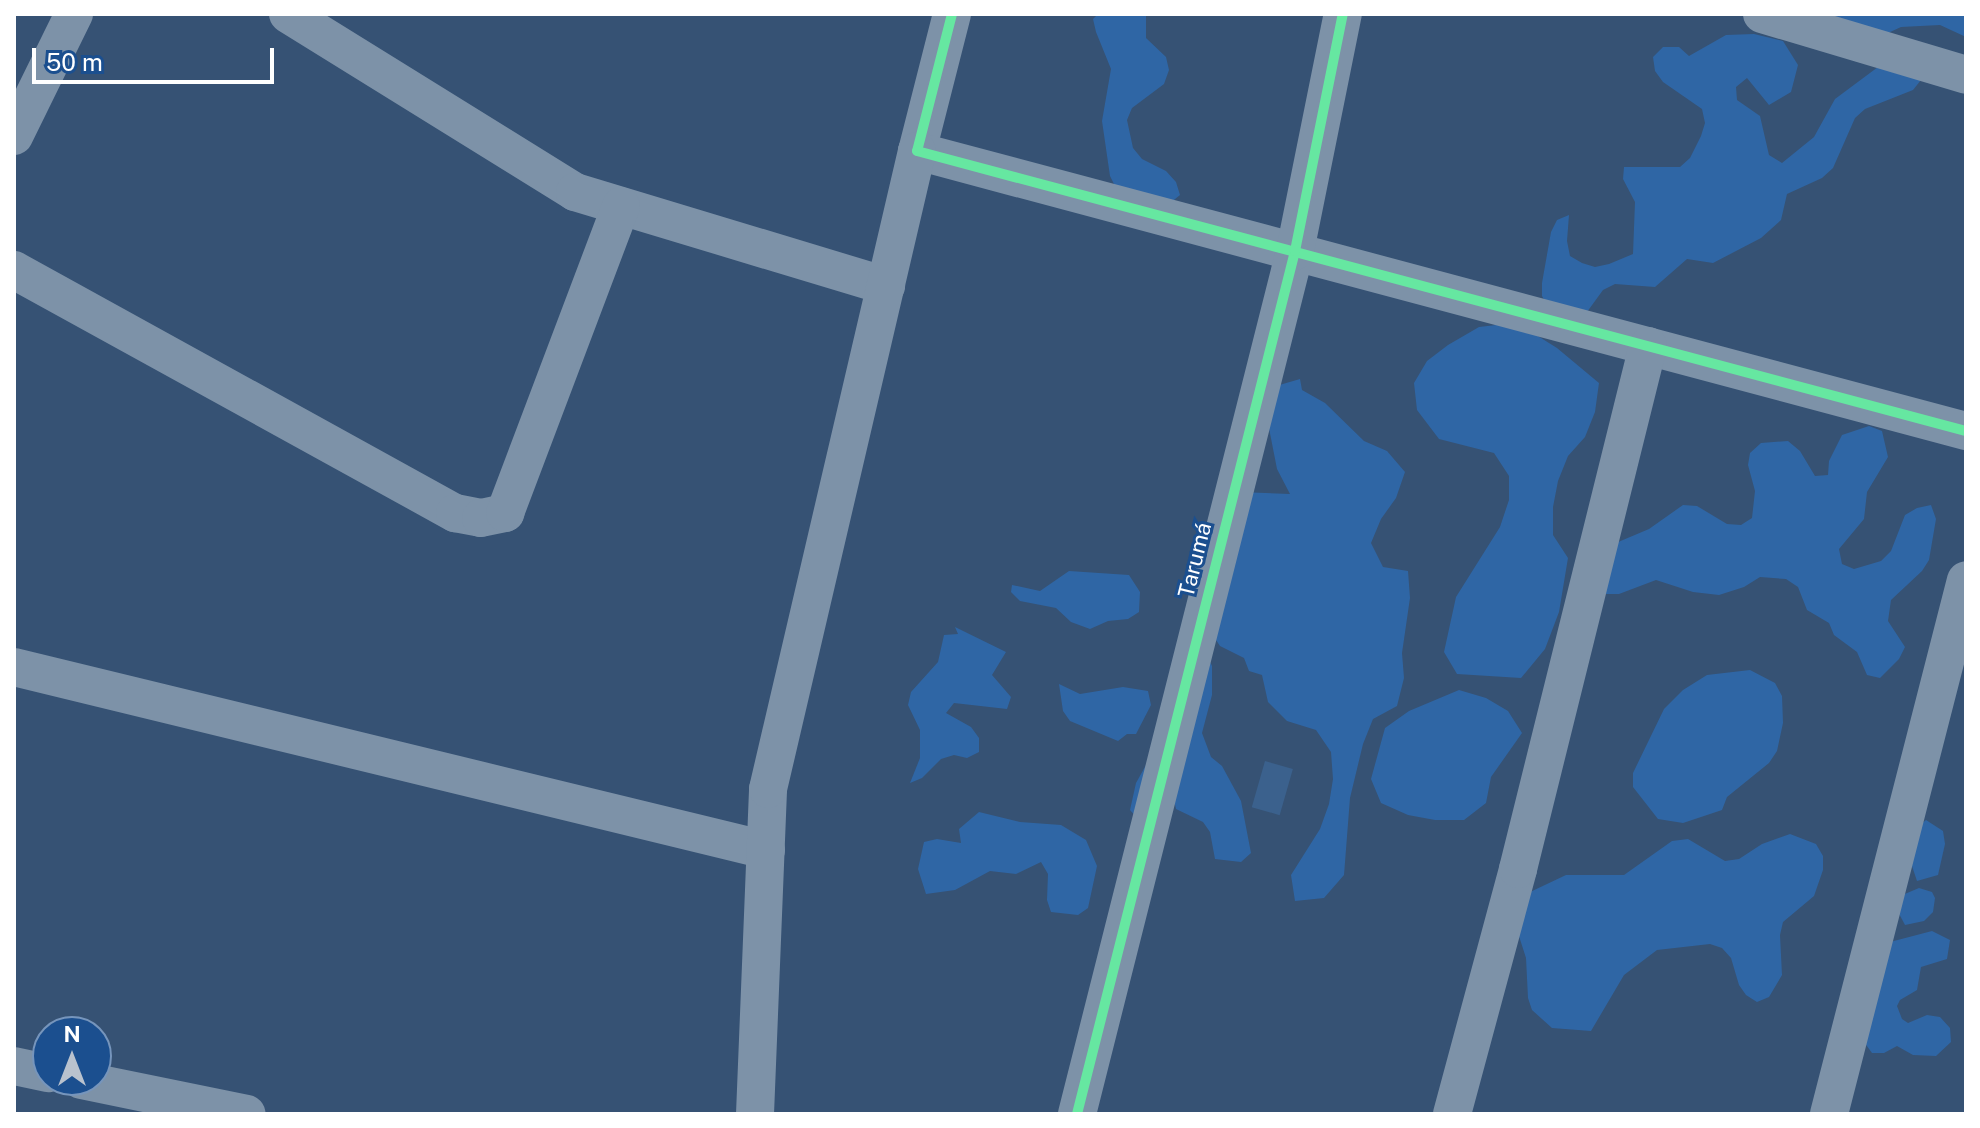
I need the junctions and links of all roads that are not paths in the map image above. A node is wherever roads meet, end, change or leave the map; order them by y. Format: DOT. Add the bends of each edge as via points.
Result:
graph roads {
  1 [pos="74,14"];
  2 [pos="288,14"];
  3 [pos="952,14"];
  4 [pos="1343,14"];
  5 [pos="1762,14"];
  6 [pos="1966,75"];
  7 [pos="14,136"];
  8 [pos="917,151"];
  9 [pos="621,206"];
  10 [pos="1295,251"];
  11 [pos="14,270"];
  12 [pos="886,286"];
  13 [pos="1648,346"];
  14 [pos="1966,431"];
  15 [pos="1966,580"];
  16 [pos="14,667"];
  17 [pos="766,850"];
  18 [pos="112,1086"];
  19 [pos="247,1114"];
  20 [pos="755,1114"];
  21 [pos="1077,1114"];
  22 [pos="1452,1114"];
  23 [pos="1829,1114"];
  1 -- 7 [label="street"];
  2 -- 9 [label="street" via="575,192"];
  3 -- 8 [label="street"];
  4 -- 10 [label="street, Tarumá"];
  5 -- 6 [label="street"];
  8 -- 10 [label="street"];
  8 -- 12 [label="street"];
  9 -- 11 [label="street" via="505,513 481,518 455,513"];
  9 -- 12 [label="street"];
  10 -- 13 [label="street"];
  10 -- 21 [label="street, Tarumá"];
  12 -- 17 [label="street" via="768,789"];
  13 -- 14 [label="street"];
  13 -- 22 [label="street"];
  15 -- 23 [label="street"];
  16 -- 17 [label="street"];
  17 -- 20 [label="street"];
  18 -- 19 [label="street"];
}
